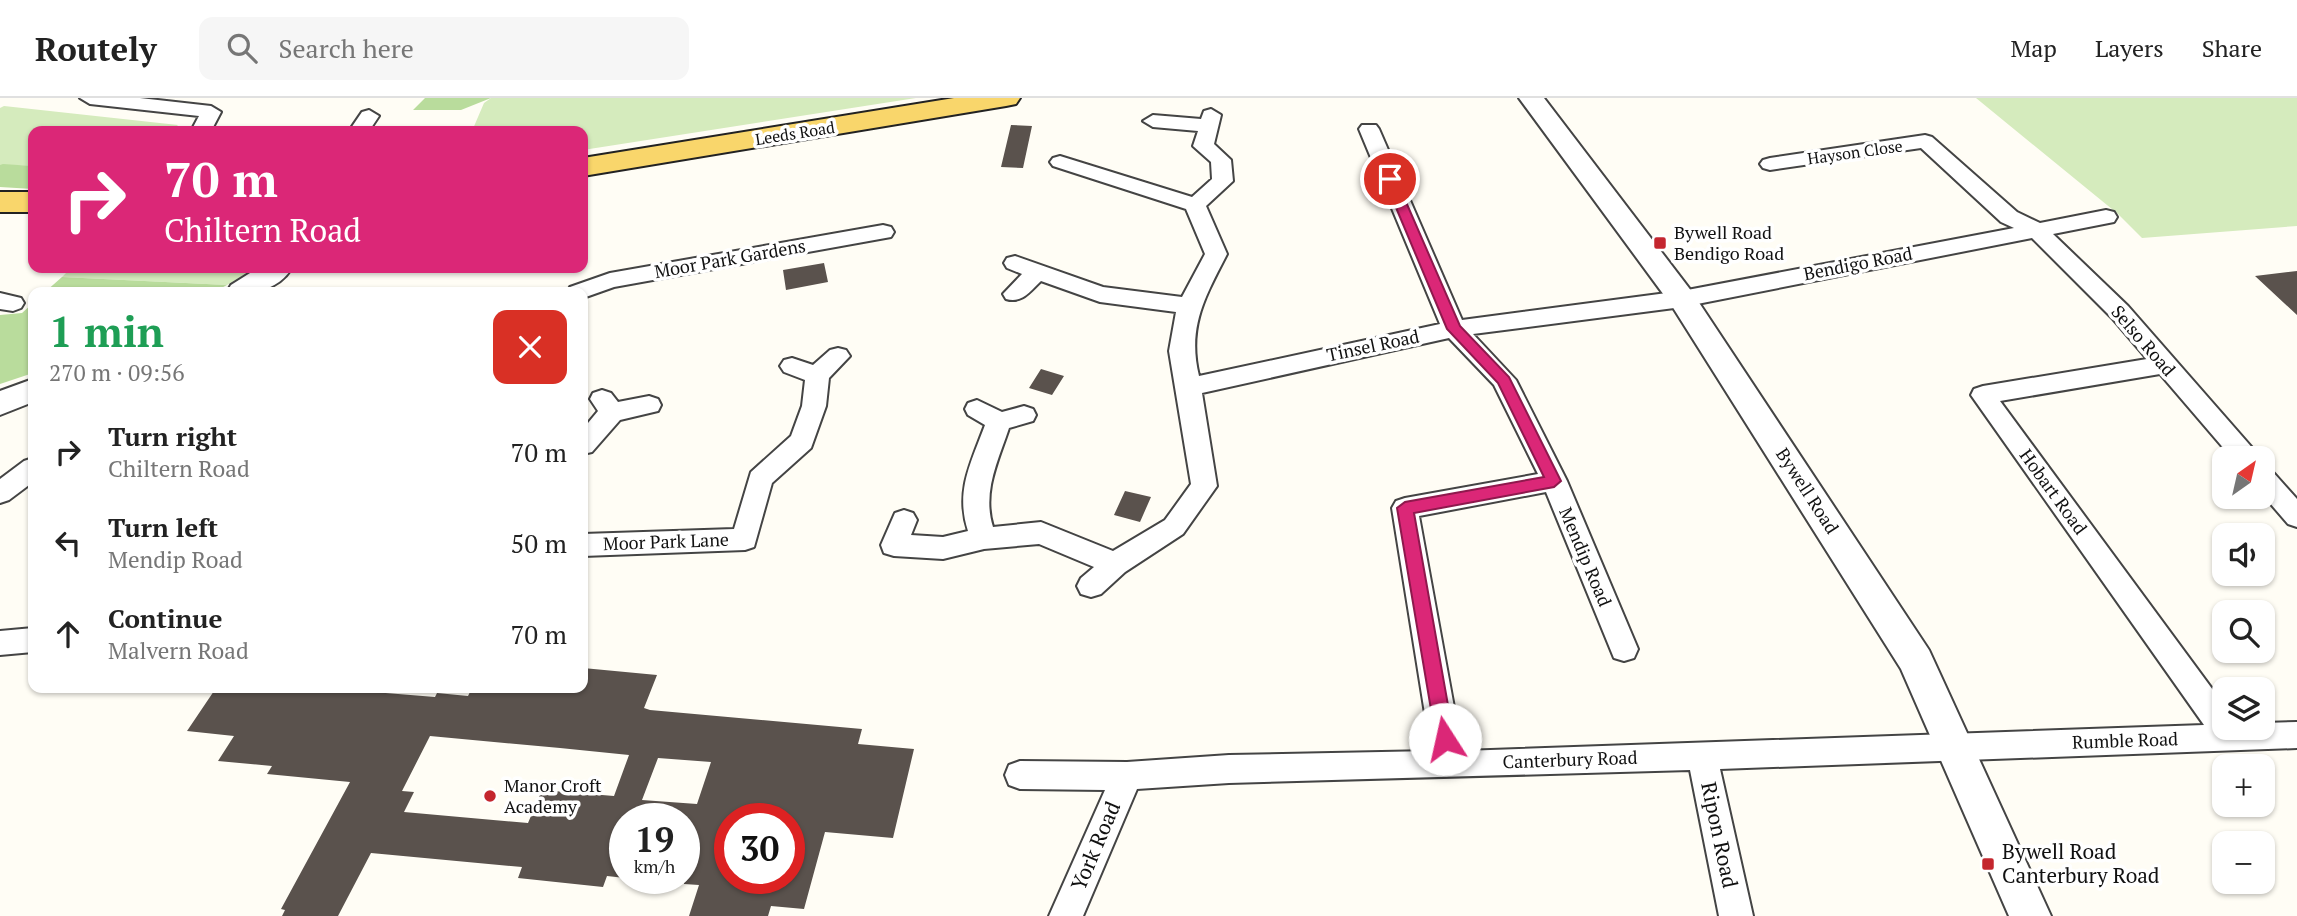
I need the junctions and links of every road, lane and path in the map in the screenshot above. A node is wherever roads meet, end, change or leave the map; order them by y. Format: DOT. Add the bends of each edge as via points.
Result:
graph roads {
  1 [pos="90,98"];
  2 [pos="1006,98"];
  3 [pos="1531,98"];
  4 [pos="211,112"];
  5 [pos="1153,121"];
  6 [pos="204,126"];
  7 [pos="1369,129"];
  8 [pos="1060,162"];
  9 [pos="1770,164"];
  10 [pos="588,166"];
  11 [pos="0,202"];
  12 [pos="28,202"];
  13 [pos="1195,205"];
  14 [pos="2106,217"];
  15 [pos="2035,229"];
  16 [pos="883,232"];
  17 [pos="1015,263"];
  18 [pos="1037,272"];
  19 [pos="270,273"];
  20 [pos="250,287"];
  21 [pos="588,288"];
  22 [pos="1014,294"];
  23 [pos="1682,299"];
  24 [pos="1189,306"];
  25 [pos="1454,329"];
  26 [pos="838,356"];
  27 [pos="2164,365"];
  28 [pos="792,366"];
  29 [pos="817,375"];
  30 [pos="1189,387"];
  31 [pos="28,392"];
  32 [pos="0,404"];
  33 [pos="649,405"];
  34 [pos="1000,415"];
  35 [pos="588,437"];
  36 [pos="2235,446"];
  37 [pos="28,472"];
  38 [pos="1554,481"];
  39 [pos="0,492"];
  40 [pos="2275,492"];
  41 [pos="2297,517"];
  42 [pos="904,520"];
  43 [pos="984,538"];
  44 [pos="588,545"];
  45 [pos="1115,564"];
  46 [pos="1091,586"];
  47 [pos="28,640"];
  48 [pos="0,643"];
  49 [pos="1624,649"];
  50 [pos="2212,712"];
  51 [pos="2297,735"];
  52 [pos="2275,736"];
  53 [pos="2212,739"];
  54 [pos="1953,746"];
  55 [pos="1702,755"];
  56 [pos="1449,765"];
  57 [pos="1020,775"];
  58 [pos="1127,776"];
  59 [pos="1066,916"];
  60 [pos="1736,916"];
  61 [pos="2030,916"];
  1 -- 4 [label="street"];
  2 -- 10 [label="main road, Leeds Road"];
  3 -- 23 [label="street, Bywell Road"];
  4 -- 6 [label="street"];
  5 -- 13 [label="street" via="1211,121 1203,146 1221,160 1223,181"];
  7 -- 25 [label="street"];
  8 -- 13 [label="street"];
  9 -- 15 [label="street, Hayson Close" via="1925,141 2009,217"];
  11 -- 12 [label="main road"];
  13 -- 24 [label="street" via="1216,254"];
  14 -- 15 [label="street, Bendigo Road"];
  15 -- 23 [label="street, Bendigo Road"];
  15 -- 27 [label="street, Selso Road" via="2120,312"];
  16 -- 21 [label="street, Moor Park Gardens" via="610,280"];
  17 -- 18 [label="street"];
  18 -- 22 [label="street"];
  18 -- 24 [label="street" via="1100,294"];
  19 -- 20 [label="street"];
  23 -- 25 [label="street, Tinsel Road"];
  23 -- 54 [label="street, Bywell Road" via="1916,661"];
  24 -- 30 [label="street" via="1181,351"];
  25 -- 30 [label="street, Tinsel Road"];
  25 -- 38 [label="street, Mendip Road" via="1504,380"];
  26 -- 29 [label="street"];
  27 -- 36 [label="street, Selso Road"];
  27 -- 50 [label="street, Hobart Road" via="1983,395"];
  28 -- 29 [label="street"];
  29 -- 44 [label="street, Moor Park Lane" via="814,406 802,441 760,479 745,539"];
  30 -- 45 [label="street" via="1204,486 1174,527"];
  31 -- 32 [label="street"];
  33 -- 35 [label="street" via="607,405"];
  34 -- 43 [label="street" via="976,484 975,511"];
  37 -- 39 [label="street"];
  38 -- 49 [label="street, Mendip Road"];
  38 -- 56 [label="street" via="1405,508"];
  40 -- 41 [label="street"];
  42 -- 43 [label="street" via="894,545 943,548"];
  43 -- 45 [label="street" via="1041,533"];
  45 -- 46 [label="street"];
  47 -- 48 [label="street"];
  51 -- 52 [label="street, Rumble Road"];
  53 -- 54 [label="street, Rumble Road"];
  54 -- 55 [label="street, Canterbury Road"];
  54 -- 61 [label="street, Bywell Road"];
  55 -- 56 [label="street, Canterbury Road"];
  55 -- 60 [label="street, Ripon Road"];
  56 -- 58 [label="street, Canterbury Road" via="1229,769"];
  57 -- 58 [label="street, Canterbury Road"];
  58 -- 59 [label="street, York Road"];
}
